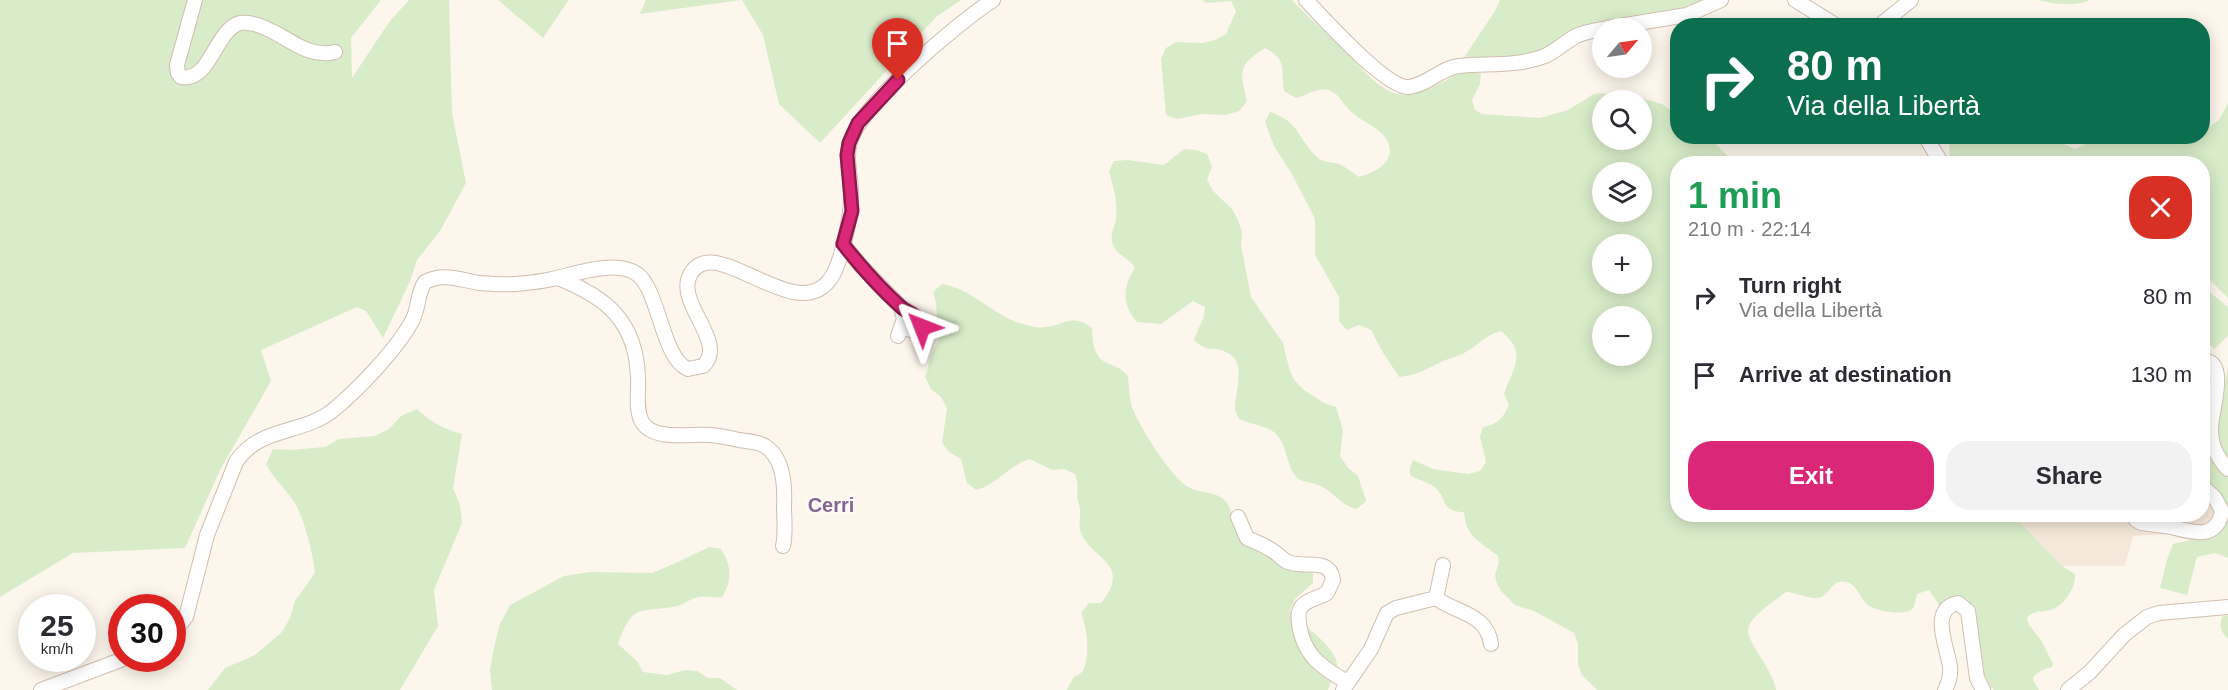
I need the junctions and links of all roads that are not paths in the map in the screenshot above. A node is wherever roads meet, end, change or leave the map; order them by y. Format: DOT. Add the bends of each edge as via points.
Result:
graph roads {
  1 [pos="195,0"];
  2 [pos="993,0"];
  3 [pos="1306,0"];
  4 [pos="1721,0"];
  5 [pos="1795,0"];
  6 [pos="1911,0"];
  7 [pos="1824,18"];
  8 [pos="1889,18"];
  9 [pos="1652,21"];
  10 [pos="1592,31"];
  11 [pos="335,52"];
  12 [pos="843,244"];
  13 [pos="557,278"];
  14 [pos="901,307"];
  15 [pos="903,322"];
  16 [pos="898,336"];
  17 [pos="2210,362"];
  18 [pos="2228,469"];
  19 [pos="2210,493"];
  20 [pos="1238,517"];
  21 [pos="2139,522"];
  22 [pos="783,546"];
  23 [pos="1443,565"];
  24 [pos="1436,598"];
  25 [pos="2228,607"];
  26 [pos="186,617"];
  27 [pos="1491,644"];
  28 [pos="108,665"];
  29 [pos="1345,686"];
  30 [pos="41,690"];
  31 [pos="1945,690"];
  32 [pos="1983,690"];
  33 [pos="2068,690"];
  1 -- 11 [label="street" via="177,64 181,77 200,71 223,37 243,22 269,28 305,50 318,54"];
  2 -- 12 [label="street" via="898,80 858,123 847,155 852,211"];
  3 -- 10 [label="street" via="1390,81 1405,87 1457,66 1521,64"];
  4 -- 9 [label="street" via="1687,15"];
  5 -- 7 [label="street"];
  6 -- 8 [label="street"];
  12 -- 13 [label="street" via="830,279 823,287 806,292 780,289 713,262 698,266 688,280 688,291 710,349 707,363 693,369 680,364 648,288 638,274 606,268"];
  12 -- 14 [label="street"];
  13 -- 22 [label="street" via="593,293 618,315 633,342 638,404 642,421 651,431 674,436 710,435 766,447 777,461 783,480"];
  13 -- 26 [label="street" via="513,284 440,277 425,282 412,321 379,365 338,406 312,422 264,437 243,452 207,535"];
  14 -- 15 [label="street"];
  14 -- 15 [label="street" via="916,317 922,327 910,330"];
  15 -- 16 [label="street"];
  17 -- 18 [label="street" via="2217,370 2212,442"];
  19 -- 21 [label="street" via="2222,511 2212,530 2197,533"];
  20 -- 29 [label="street" via="1247,537 1286,561 1319,564 1330,572 1333,580 1327,593 1305,603 1298,615 1309,653"];
  23 -- 24 [label="street"];
  24 -- 27 [label="street" via="1462,609 1481,624 1489,633"];
  24 -- 29 [label="street" via="1396,608 1388,614 1371,649"];
  25 -- 33 [label="street" via="2147,617"];
  28 -- 30 [label="street"];
  31 -- 32 [label="street" via="1950,665 1943,636 1943,613 1958,603 1968,611 1975,669"];
}
